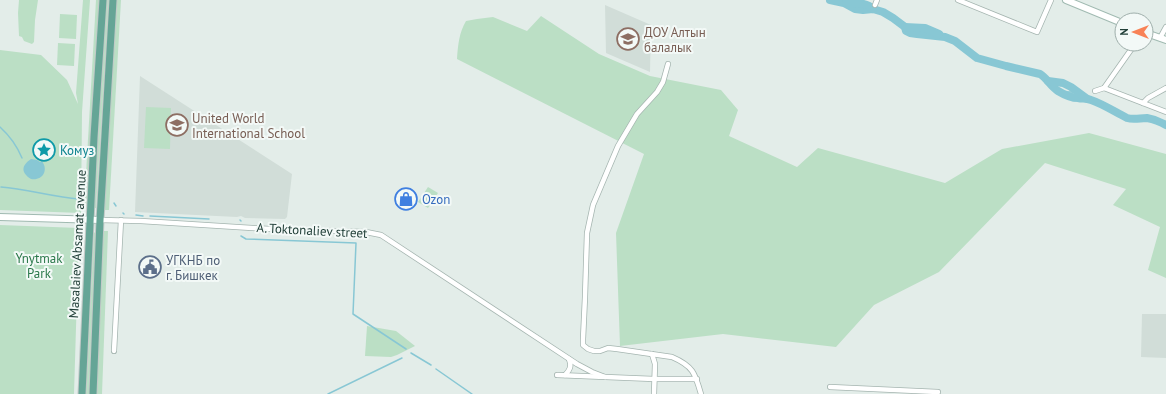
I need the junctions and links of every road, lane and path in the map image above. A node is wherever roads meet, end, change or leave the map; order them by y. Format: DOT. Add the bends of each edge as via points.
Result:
graph roads {
  1 [pos="103,0"];
  2 [pos="113,0"];
  3 [pos="958,0"];
  4 [pos="1051,0"];
  5 [pos="1066,0"];
  6 [pos="1114,20"];
  7 [pos="1166,27"];
  8 [pos="1163,39"];
  9 [pos="1129,52"];
  10 [pos="668,64"];
  11 [pos="1104,88"];
  12 [pos="1166,88"];
  13 [pos="1095,91"];
  14 [pos="1143,103"];
  15 [pos="1166,112"];
  16 [pos="0,217"];
  17 [pos="90,220"];
  18 [pos="100,220"];
  19 [pos="121,220"];
  20 [pos="114,351"];
  21 [pos="652,354"];
  22 [pos="569,359"];
  23 [pos="556,375"];
  24 [pos="565,375"];
  25 [pos="606,377"];
  26 [pos="654,379"];
  27 [pos="697,379"];
  28 [pos="830,387"];
  29 [pos="938,392"];
  30 [pos="82,394"];
  31 [pos="93,394"];
  32 [pos="654,394"];
  33 [pos="701,394"];
  1 -- 17 [label="main road, Masalaiev Absamat avenue"];
  2 -- 18 [label="main road, Masalaiev Absamat avenue"];
  3 -- 4 [label="street" via="1037,32"];
  5 -- 6 [label="main road"];
  7 -- 8 [label="street"];
  9 -- 11 [label="street"];
  10 -- 21 [label="street" via="657,92 637,114 618,146 593,205 587,233 582,339 584,345 594,351 608,348"];
  11 -- 13 [label="street"];
  11 -- 14 [label="street"];
  12 -- 14 [label="street"];
  14 -- 15 [label="street"];
  16 -- 17 [label="main road, A. Toktonaliev street"];
  17 -- 18 [label="main road, A. Toktonaliev street"];
  17 -- 30 [label="main road, Masalaiev Absamat avenue"];
  18 -- 19 [label="street, A. Toktonaliev street"];
  18 -- 31 [label="main road, Masalaiev Absamat avenue"];
  19 -- 20 [label="street"];
  19 -- 22 [label="street, A. Toktonaliev street" via="381,234"];
  21 -- 26 [label="street" via="655,364"];
  21 -- 27 [label="street" via="678,360 693,372"];
  22 -- 24 [label="street" via="570,368"];
  22 -- 25 [label="street, A. Toktonaliev street"];
  23 -- 24 [label="street"];
  24 -- 25 [label="street"];
  25 -- 26 [label="street"];
  26 -- 27 [label="street"];
  26 -- 32 [label="street"];
  27 -- 33 [label="street"];
  28 -- 29 [label="street"];
}
